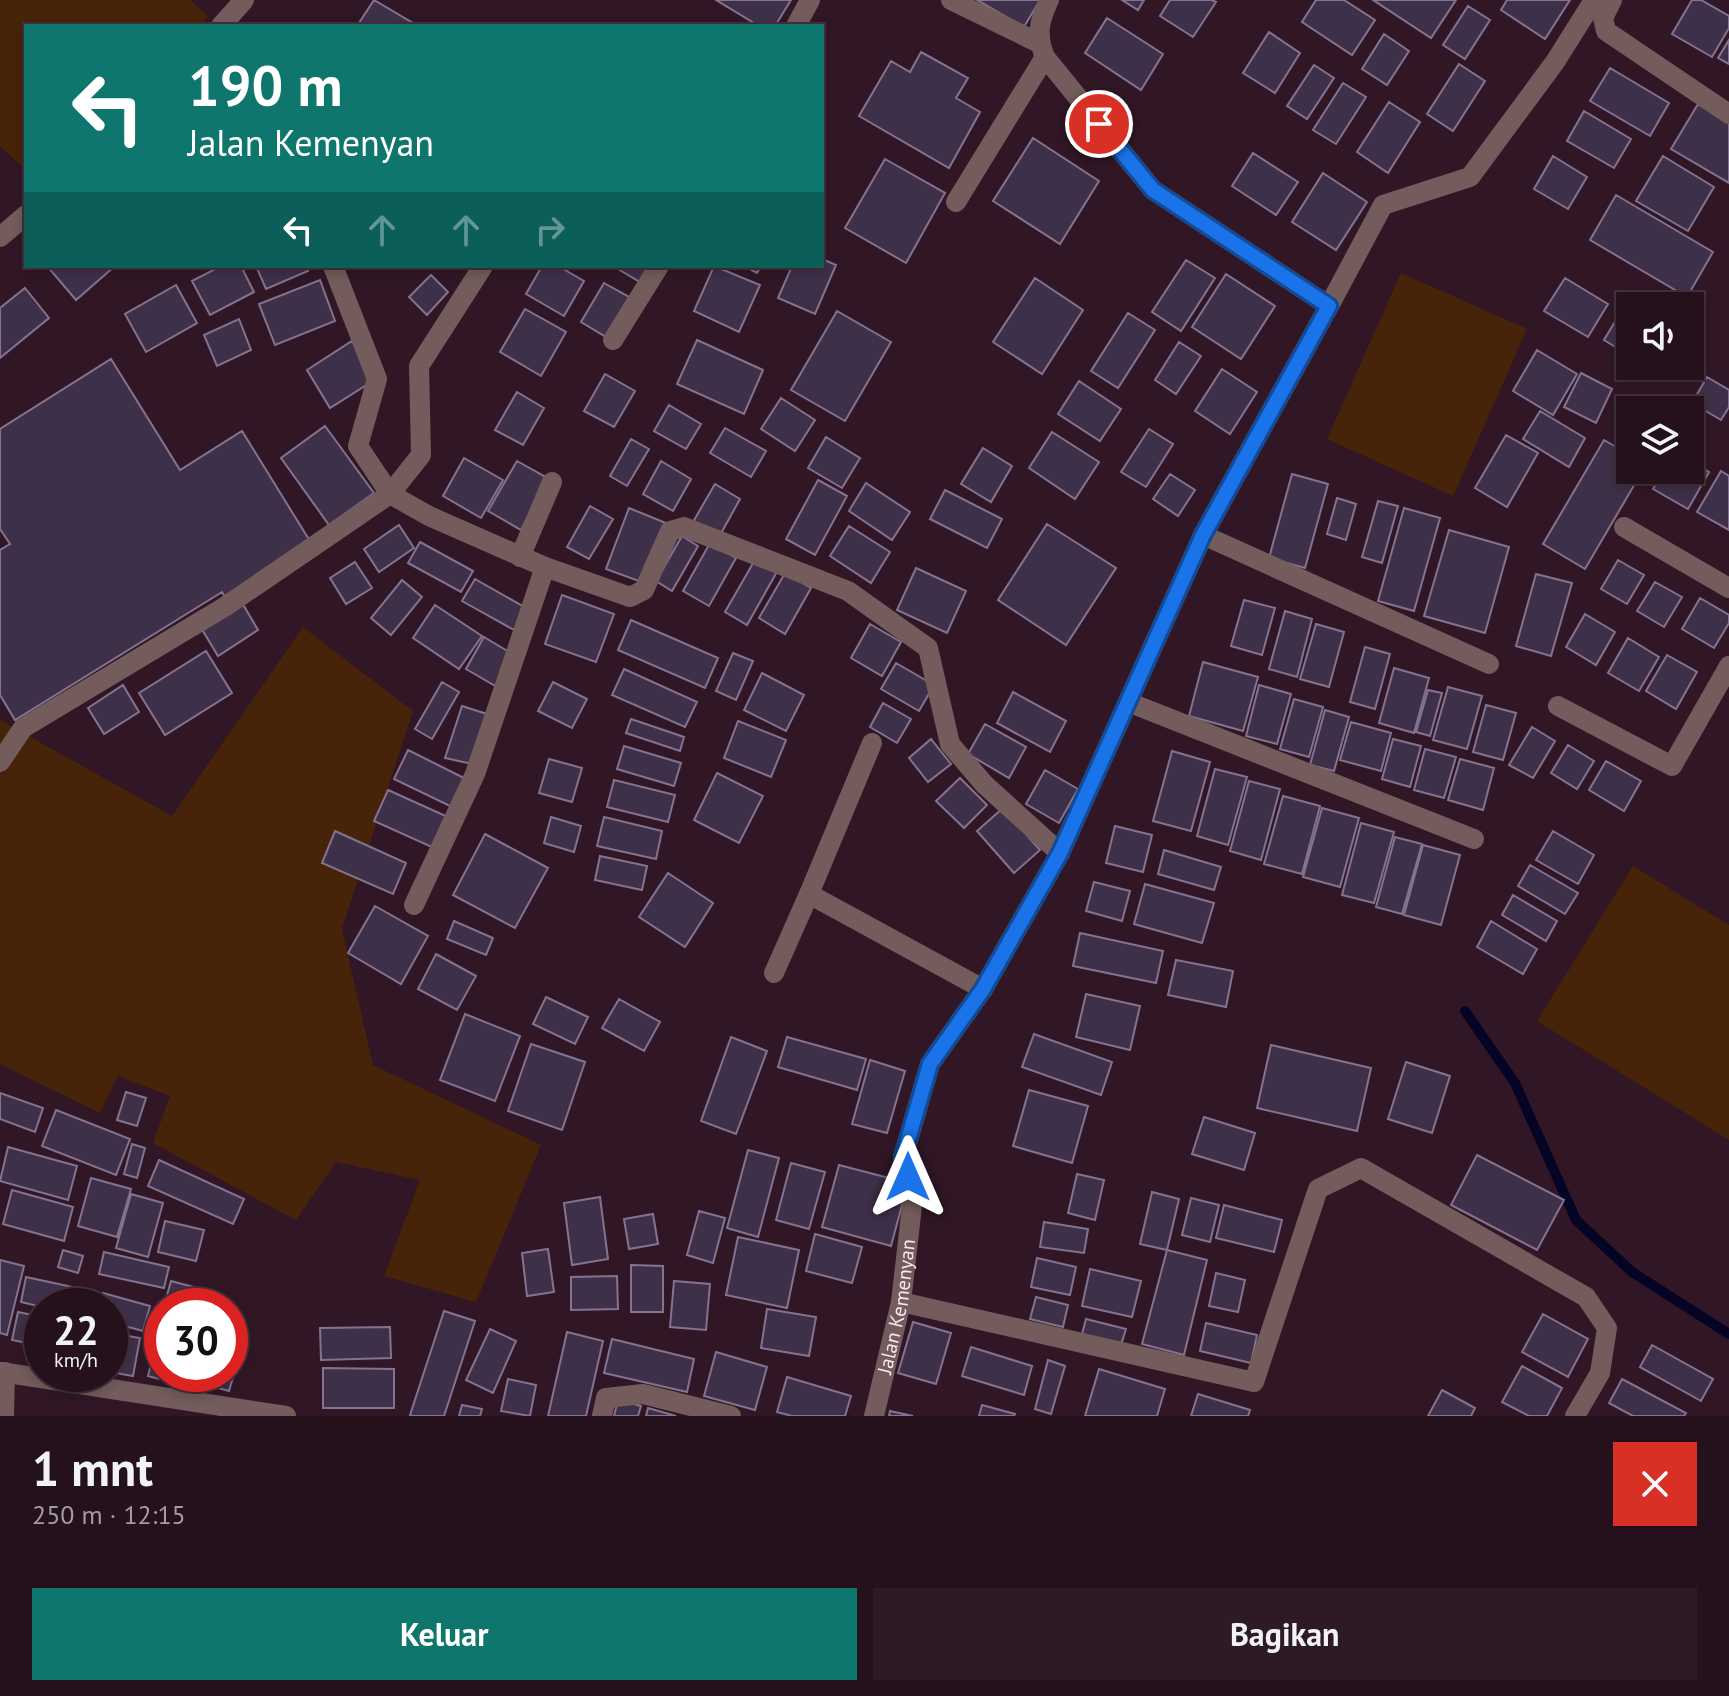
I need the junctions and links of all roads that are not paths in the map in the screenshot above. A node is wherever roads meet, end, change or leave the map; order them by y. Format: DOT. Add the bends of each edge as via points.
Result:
graph roads {
  1 [pos="810,0"];
  2 [pos="951,0"];
  3 [pos="1049,0"];
  4 [pos="1594,0"];
  5 [pos="1612,0"];
  6 [pos="797,24"];
  7 [pos="1042,50"];
  8 [pos="1729,114"];
  9 [pos="956,202"];
  10 [pos="24,217"];
  11 [pos="0,237"];
  12 [pos="334,268"];
  13 [pos="482,268"];
  14 [pos="658,268"];
  15 [pos="1329,306"];
  16 [pos="613,340"];
  17 [pos="552,482"];
  18 [pos="390,494"];
  19 [pos="1624,527"];
  20 [pos="1203,535"];
  21 [pos="520,557"];
  22 [pos="545,567"];
  23 [pos="1729,588"];
  24 [pos="1489,664"];
  25 [pos="1729,666"];
  26 [pos="1128,702"];
  27 [pos="1558,706"];
  28 [pos="872,743"];
  29 [pos="0,762"];
  30 [pos="1474,839"];
  31 [pos="1060,853"];
  32 [pos="809,894"];
  33 [pos="414,905"];
  34 [pos="774,973"];
  35 [pos="983,989"];
  36 [pos="901,1302"];
  37 [pos="2,1372"];
  38 [pos="281,1415"];
  39 [pos="4,1416"];
  40 [pos="602,1416"];
  41 [pos="731,1416"];
  42 [pos="874,1416"];
  43 [pos="1575,1416"];
  1 -- 6 [label="street"];
  2 -- 7 [label="street"];
  3 -- 7 [label="street" via="1039,20"];
  4 -- 15 [label="street, Jalan Kemenyan" via="1470,177 1383,205"];
  5 -- 8 [label="street" via="1603,18 1606,31"];
  7 -- 9 [label="street"];
  7 -- 15 [label="street" via="1153,190"];
  10 -- 11 [label="street"];
  12 -- 18 [label="street" via="377,379 358,446"];
  13 -- 18 [label="street" via="419,366 421,455"];
  14 -- 16 [label="street"];
  15 -- 20 [label="street, Jalan Kemenyan"];
  17 -- 21 [label="street"];
  18 -- 21 [label="street"];
  18 -- 29 [label="street" via="226,606 23,728"];
  19 -- 23 [label="street"];
  20 -- 24 [label="street"];
  20 -- 26 [label="street, Jalan Kemenyan"];
  21 -- 22 [label="street"];
  22 -- 31 [label="street" via="630,597 644,590 670,531 684,527 848,591 928,648 950,744 984,784"];
  22 -- 33 [label="street" via="475,774"];
  25 -- 27 [label="street" via="1672,766"];
  26 -- 30 [label="street"];
  26 -- 31 [label="street, Jalan Kemenyan"];
  28 -- 32 [label="street"];
  31 -- 35 [label="street, Jalan Kemenyan"];
  32 -- 34 [label="street"];
  32 -- 35 [label="street"];
  35 -- 36 [label="street, Jalan Kemenyan" via="930,1064 903,1157 913,1197"];
  36 -- 42 [label="street, Jalan Kemenyan"];
  36 -- 43 [label="street" via="1254,1382 1318,1189 1361,1168 1586,1297 1607,1328 1600,1373"];
  37 -- 38 [label="street"];
  37 -- 39 [label="street"];
  40 -- 41 [label="street" via="606,1398 643,1394"];
}
